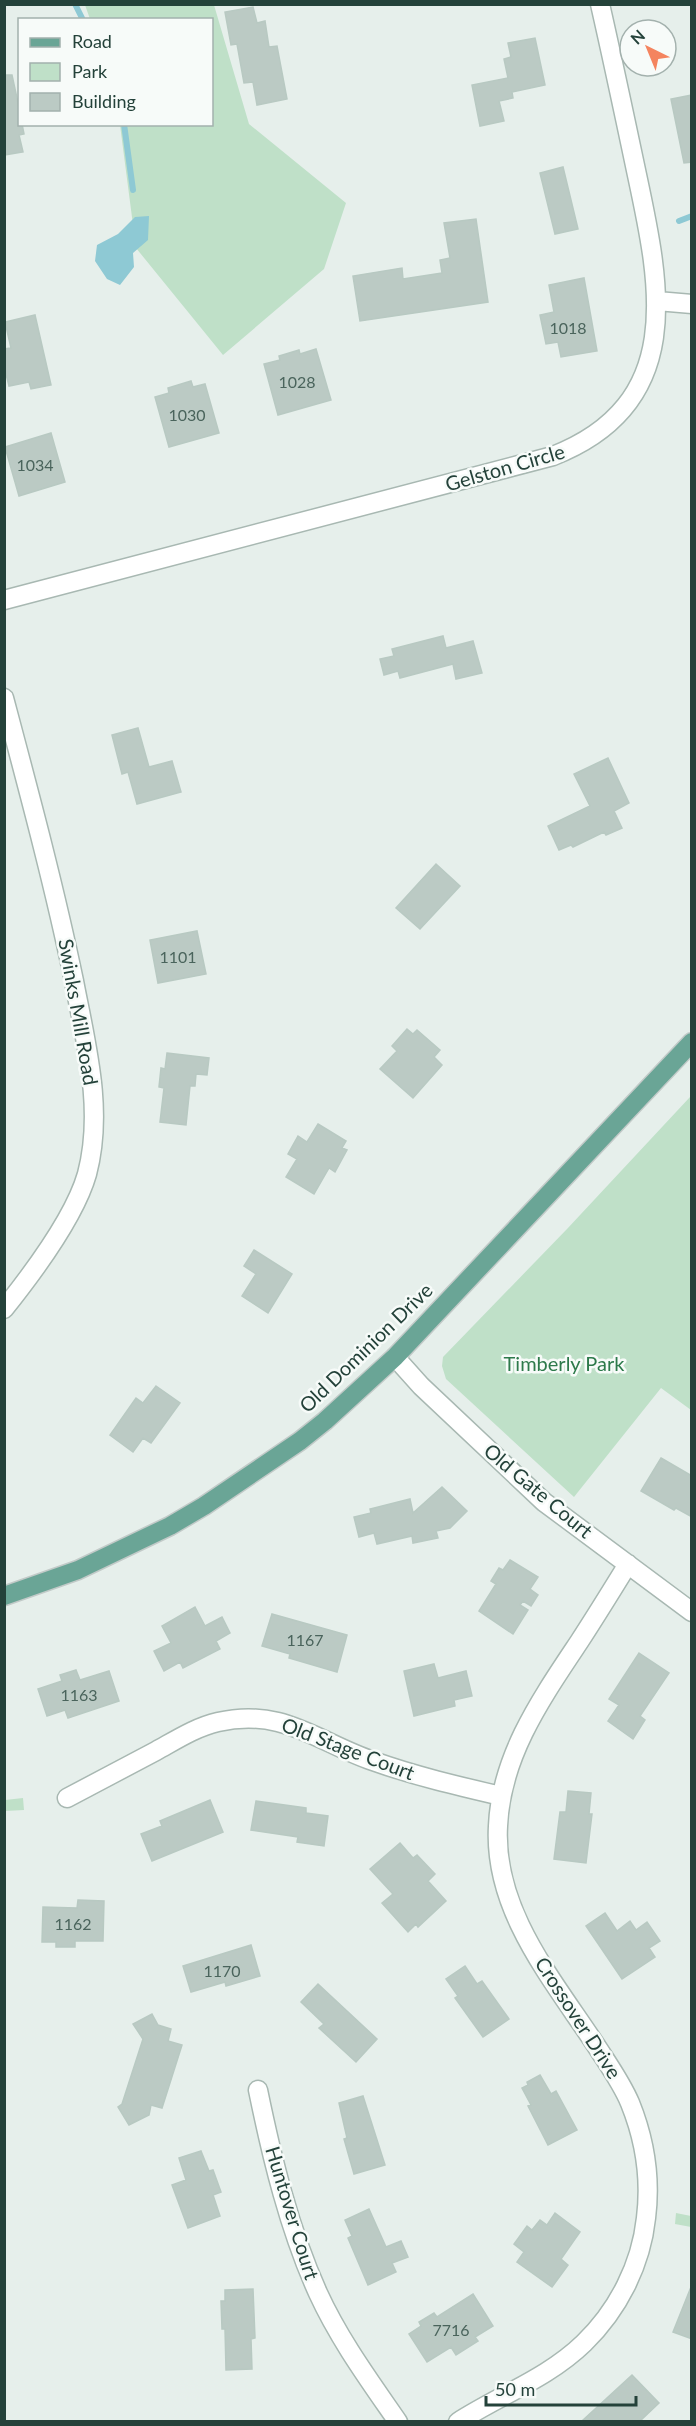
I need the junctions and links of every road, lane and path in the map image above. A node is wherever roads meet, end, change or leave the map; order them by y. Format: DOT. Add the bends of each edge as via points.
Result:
graph roads {
  1 [pos="600,4"];
  2 [pos="657,301"];
  3 [pos="692,304"];
  4 [pos="4,600"];
  5 [pos="4,698"];
  6 [pos="691,1044"];
  7 [pos="4,1309"];
  8 [pos="395,1357"];
  9 [pos="628,1564"];
  10 [pos="4,1596"];
  11 [pos="692,1612"];
  12 [pos="501,1796"];
  13 [pos="67,1798"];
  14 [pos="258,2090"];
  15 [pos="398,2421"];
  16 [pos="458,2421"];
  1 -- 2 [label="street, Gelston Circle" via="649,229"];
  2 -- 3 [label="street"];
  2 -- 4 [label="street, Gelston Circle" via="655,335 637,390 621,413 577,447 441,487"];
  5 -- 7 [label="street, Swinks Mill Road" via="62,923 95,1115 91,1156 75,1204 30,1276"];
  6 -- 8 [label="main road, Old Dominion Drive"];
  8 -- 9 [label="street, Old Gate Court" via="544,1502"];
  8 -- 10 [label="main road, Old Dominion Drive" via="300,1441 204,1506 114,1554"];
  9 -- 11 [label="street, Old Gate Court"];
  9 -- 12 [label="street, Crossover Drive" via="526,1725"];
  12 -- 13 [label="street, Old Stage Court" via="401,1771 292,1725 243,1719 217,1722 191,1732"];
  12 -- 16 [label="street, Crossover Drive" via="499,1867 509,1902 530,1943 629,2100 641,2132 649,2199 636,2264 604,2321 561,2362"];
  14 -- 15 [label="street, Huntover Court" via="299,2247 318,2293 345,2345"];
}
